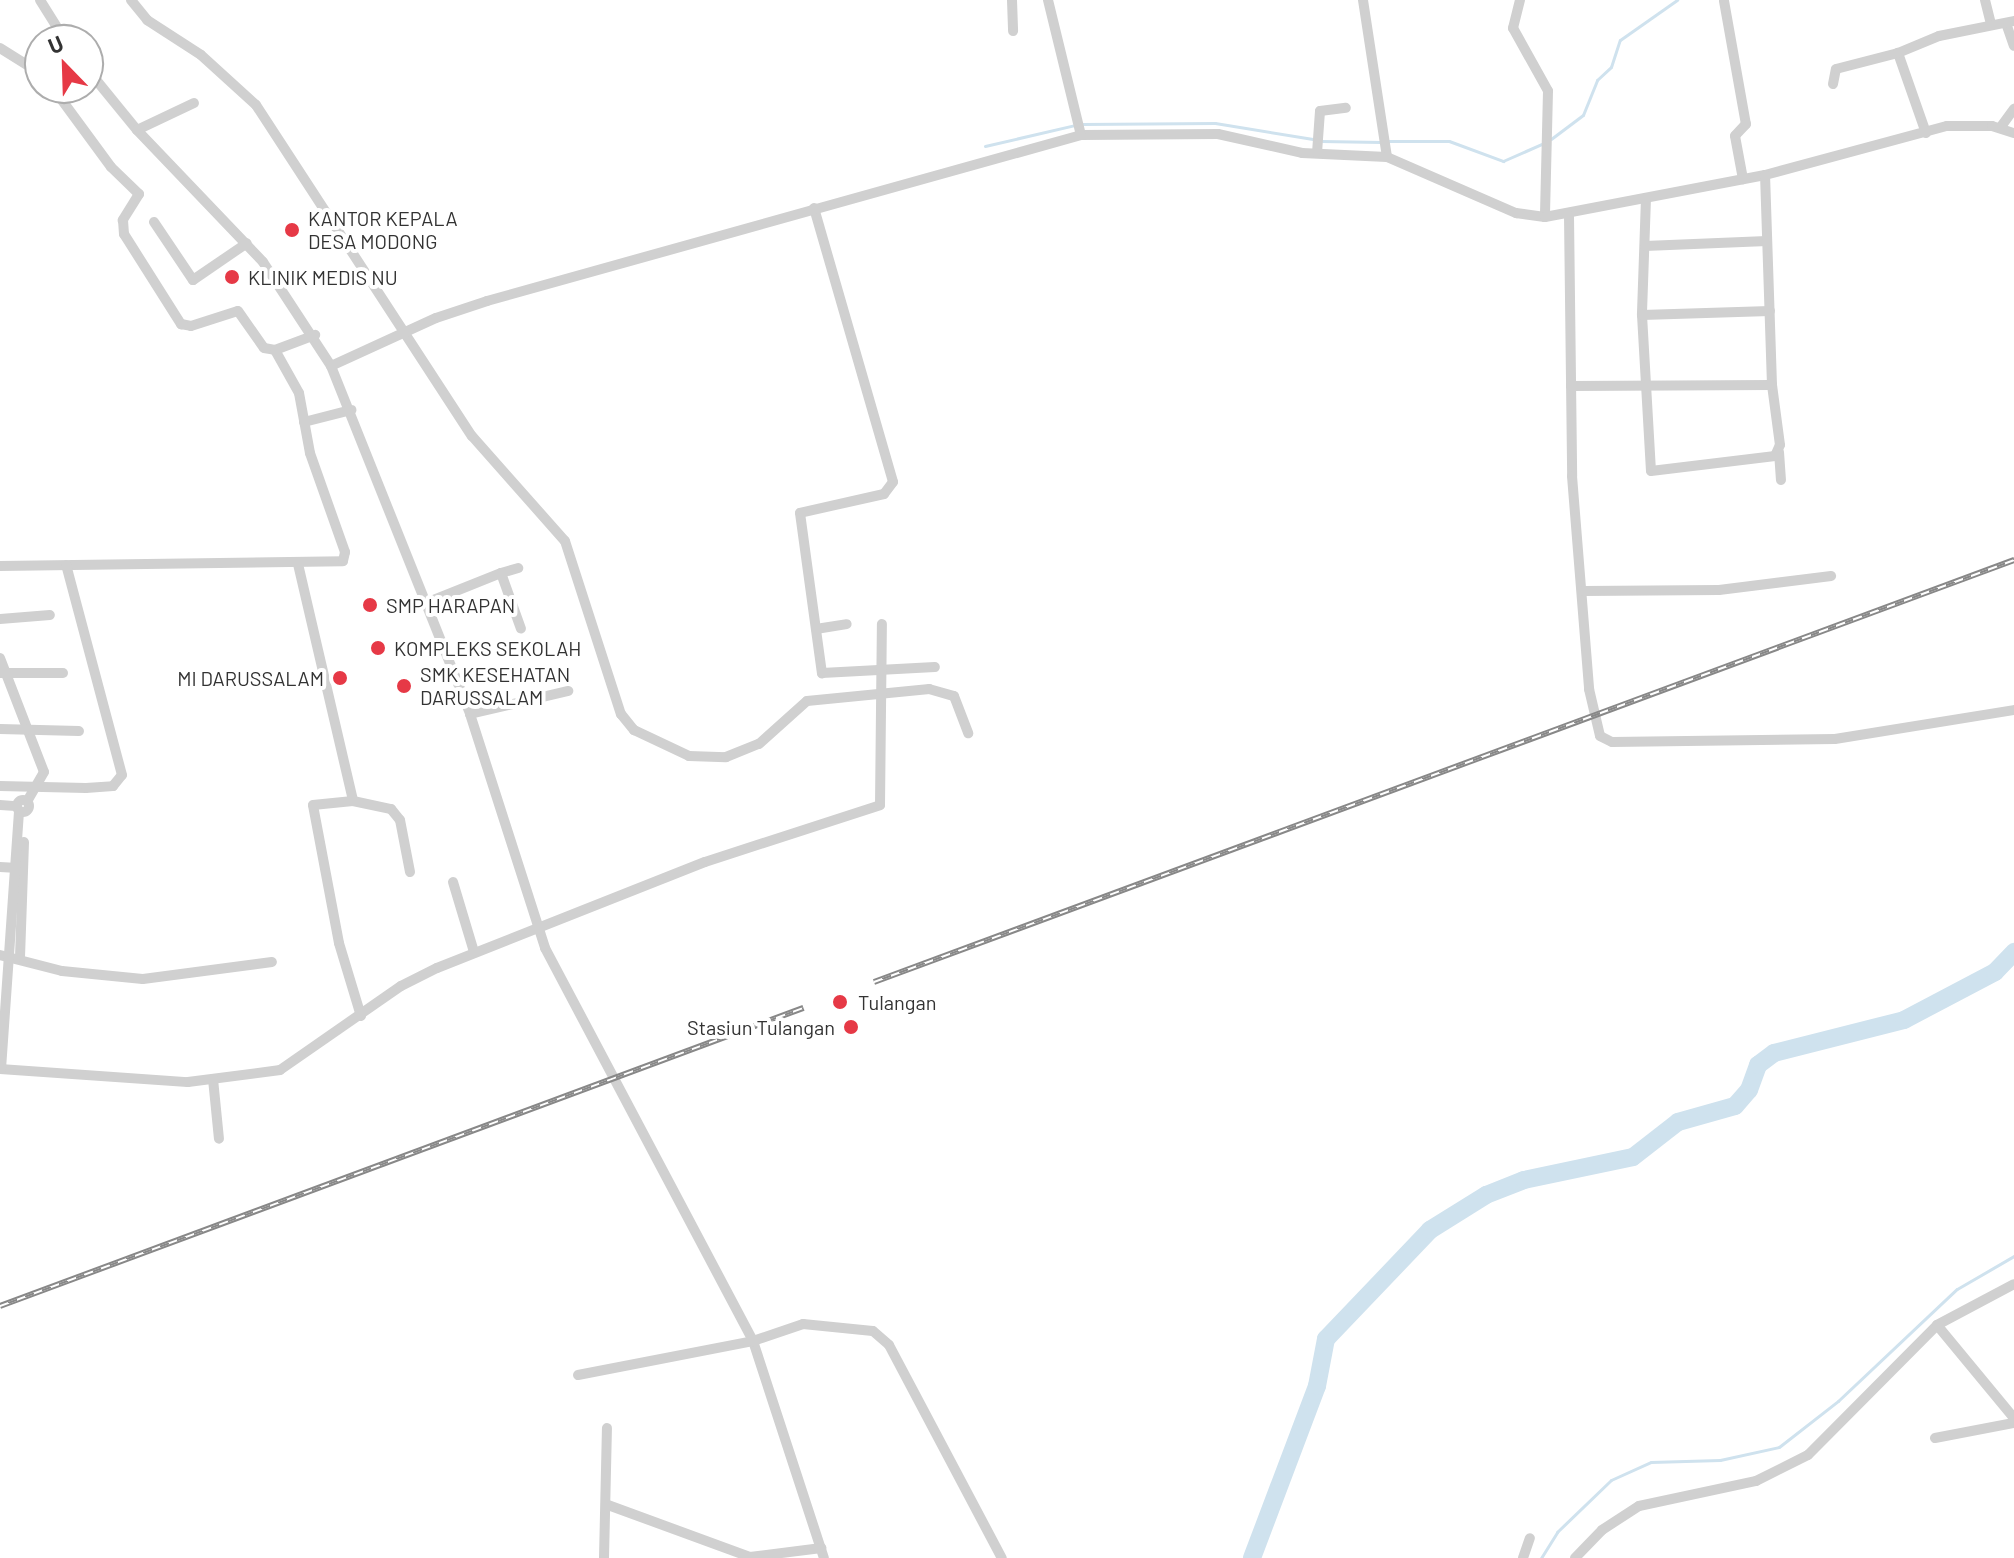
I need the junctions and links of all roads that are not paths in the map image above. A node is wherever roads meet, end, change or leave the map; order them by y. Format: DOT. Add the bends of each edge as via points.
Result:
graph roads {
  1 [pos="40,0"];
  2 [pos="131,0"];
  3 [pos="1012,0"];
  4 [pos="1048,0"];
  5 [pos="1363,0"];
  6 [pos="1520,0"];
  7 [pos="1985,0"];
  8 [pos="1724,1"];
  9 [pos="2010,22"];
  10 [pos="55,24"];
  11 [pos="1991,24"];
  12 [pos="1013,31"];
  13 [pos="2014,46"];
  14 [pos="0,48"];
  15 [pos="1898,53"];
  16 [pos="24,63"];
  17 [pos="1833,84"];
  18 [pos="104,90"];
  19 [pos="194,103"];
  20 [pos="65,104"];
  21 [pos="1346,108"];
  22 [pos="2014,109"];
  23 [pos="1078,128"];
  24 [pos="2000,128"];
  25 [pos="137,130"];
  26 [pos="1926,133"];
  27 [pos="2014,133"];
  28 [pos="1317,145"];
  29 [pos="1387,157"];
  30 [pos="1765,175"];
  31 [pos="1743,179"];
  32 [pos="1646,198"];
  33 [pos="814,208"];
  34 [pos="1569,216"];
  35 [pos="1545,217"];
  36 [pos="154,222"];
  37 [pos="1767,241"];
  38 [pos="247,243"];
  39 [pos="1645,246"];
  40 [pos="1770,311"];
  41 [pos="1642,315"];
  42 [pos="409,332"];
  43 [pos="315,335"];
  44 [pos="275,350"];
  45 [pos="331,366"];
  46 [pos="1772,385"];
  47 [pos="1571,386"];
  48 [pos="1646,387"];
  49 [pos="351,410"];
  50 [pos="304,422"];
  51 [pos="1779,452"];
  52 [pos="1781,480"];
  53 [pos="298,564"];
  54 [pos="66,565"];
  55 [pos="0,566"];
  56 [pos="518,568"];
  57 [pos="501,573"];
  58 [pos="1831,576"];
  59 [pos="1584,591"];
  60 [pos="426,603"];
  61 [pos="50,615"];
  62 [pos="0,619"];
  63 [pos="847,624"];
  64 [pos="882,624"];
  65 [pos="521,629"];
  66 [pos="816,629"];
  67 [pos="0,658"];
  68 [pos="935,667"];
  69 [pos="3,673"];
  70 [pos="63,673"];
  71 [pos="885,680"];
  72 [pos="568,691"];
  73 [pos="2014,710"];
  74 [pos="470,714"];
  75 [pos="0,729"];
  76 [pos="25,729"];
  77 [pos="79,731"];
  78 [pos="968,733"];
  79 [pos="0,786"];
  80 [pos="37,788"];
  81 [pos="353,801"];
  82 [pos="0,805"];
  83 [pos="22,808"];
  84 [pos="0,867"];
  85 [pos="20,868"];
  86 [pos="410,872"];
  87 [pos="453,882"];
  88 [pos="538,925"];
  89 [pos="474,952"];
  90 [pos="10,956"];
  91 [pos="272,962"];
  92 [pos="361,1016"];
  93 [pos="0,1069"];
  94 [pos="213,1079"];
  95 [pos="219,1139"];
  96 [pos="2014,1284"];
  97 [pos="1937,1325"];
  98 [pos="753,1341"];
  99 [pos="578,1375"];
  100 [pos="2014,1420"];
  101 [pos="607,1428"];
  102 [pos="1935,1438"];
  103 [pos="608,1505"];
  104 [pos="1530,1538"];
  105 [pos="823,1553"];
  106 [pos="604,1558"];
  107 [pos="1002,1558"];
  108 [pos="1523,1558"];
  109 [pos="1575,1558"];
  1 -- 10 [label="street"];
  2 -- 42 [label="street" via="147,20 201,55 256,105"];
  3 -- 12 [label="street"];
  4 -- 23 [label="street"];
  5 -- 29 [label="street"];
  6 -- 35 [label="street" via="1513,28 1548,91"];
  7 -- 11 [label="street"];
  8 -- 31 [label="street" via="1746,124 1735,136"];
  9 -- 11 [label="street"];
  9 -- 13 [label="street"];
  11 -- 15 [label="street"];
  14 -- 16 [label="street"];
  15 -- 17 [label="street" via="1836,69"];
  15 -- 26 [label="street"];
  18 -- 25 [label="street"];
  19 -- 25 [label="street"];
  20 -- 44 [label="street" via="111,167 139,194 123,220 124,234 181,324 191,326 238,311 264,348"];
  21 -- 28 [label="street" via="1320,111"];
  22 -- 24 [label="street"];
  23 -- 28 [label="street"];
  23 -- 33 [label="street"];
  24 -- 26 [label="street" via="1951,126"];
  24 -- 27 [label="street"];
  25 -- 38 [label="street"];
  26 -- 30 [label="street"];
  28 -- 29 [label="street"];
  29 -- 35 [label="street" via="1516,213"];
  30 -- 31 [label="street"];
  30 -- 37 [label="street"];
  31 -- 32 [label="street"];
  32 -- 34 [label="street"];
  32 -- 39 [label="street"];
  33 -- 42 [label="street" via="487,301"];
  33 -- 66 [label="street" via="893,482 884,494 800,513"];
  34 -- 35 [label="street"];
  34 -- 47 [label="street"];
  36 -- 38 [label="street" via="193,280"];
  37 -- 39 [label="street"];
  37 -- 40 [label="street"];
  38 -- 43 [label="street"];
  39 -- 41 [label="street"];
  40 -- 41 [label="street"];
  40 -- 46 [label="street"];
  41 -- 48 [label="street"];
  42 -- 45 [label="street"];
  42 -- 71 [label="street" via="472,436 565,541 621,714 640,735 689,756 726,757 759,744 807,701"];
  43 -- 44 [label="street"];
  43 -- 45 [label="street"];
  44 -- 50 [label="street" via="291,374"];
  45 -- 49 [label="street"];
  46 -- 48 [label="street"];
  46 -- 51 [label="street"];
  47 -- 48 [label="street"];
  47 -- 59 [label="street" via="1572,476"];
  48 -- 51 [label="street" via="1651,471"];
  49 -- 50 [label="street"];
  49 -- 60 [label="street" via="381,501"];
  50 -- 53 [label="street" via="345,557 340,562"];
  51 -- 52 [label="street"];
  53 -- 54 [label="street"];
  53 -- 81 [label="street"];
  54 -- 55 [label="street"];
  54 -- 80 [label="street" via="122,775 113,786"];
  56 -- 57 [label="street"];
  57 -- 60 [label="street"];
  57 -- 65 [label="street"];
  58 -- 59 [label="street" via="1719,590"];
  59 -- 73 [label="street" via="1589,689 1604,740 1835,739"];
  60 -- 74 [label="street"];
  61 -- 62 [label="street"];
  63 -- 66 [label="street"];
  64 -- 71 [label="street"];
  66 -- 71 [label="street" via="824,675"];
  67 -- 69 [label="street"];
  68 -- 71 [label="street"];
  69 -- 70 [label="street"];
  69 -- 76 [label="street"];
  71 -- 78 [label="street" via="954,696"];
  71 -- 88 [label="street" via="882,804"];
  72 -- 74 [label="street"];
  74 -- 88 [label="street"];
  75 -- 76 [label="street"];
  76 -- 77 [label="street"];
  76 -- 80 [label="street" via="44,772"];
  79 -- 80 [label="street"];
  80 -- 83 [label="street"];
  81 -- 86 [label="street" via="381,804 396,814"];
  81 -- 92 [label="street" via="313,807 339,943"];
  82 -- 83 [label="street"];
  83 -- 85 [label="street"];
  84 -- 85 [label="street"];
  85 -- 90 [label="street"];
  87 -- 89 [label="street"];
  88 -- 89 [label="street"];
  88 -- 98 [label="street" via="567,997"];
  89 -- 92 [label="street" via="401,986"];
  90 -- 91 [label="street" via="62,971 143,979"];
  90 -- 93 [label="street"];
  92 -- 94 [label="street" via="280,1070"];
  93 -- 94 [label="street"];
  94 -- 95 [label="street"];
  96 -- 97 [label="street"];
  97 -- 100 [label="street"];
  97 -- 109 [label="street" via="1808,1455 1756,1481 1639,1506 1602,1530"];
  98 -- 99 [label="street"];
  98 -- 105 [label="street"];
  98 -- 107 [label="street" via="803,1324 883,1336"];
  100 -- 102 [label="street"];
  101 -- 103 [label="street"];
  103 -- 105 [label="street" via="750,1557"];
  103 -- 106 [label="street"];
  104 -- 108 [label="street"];
}
